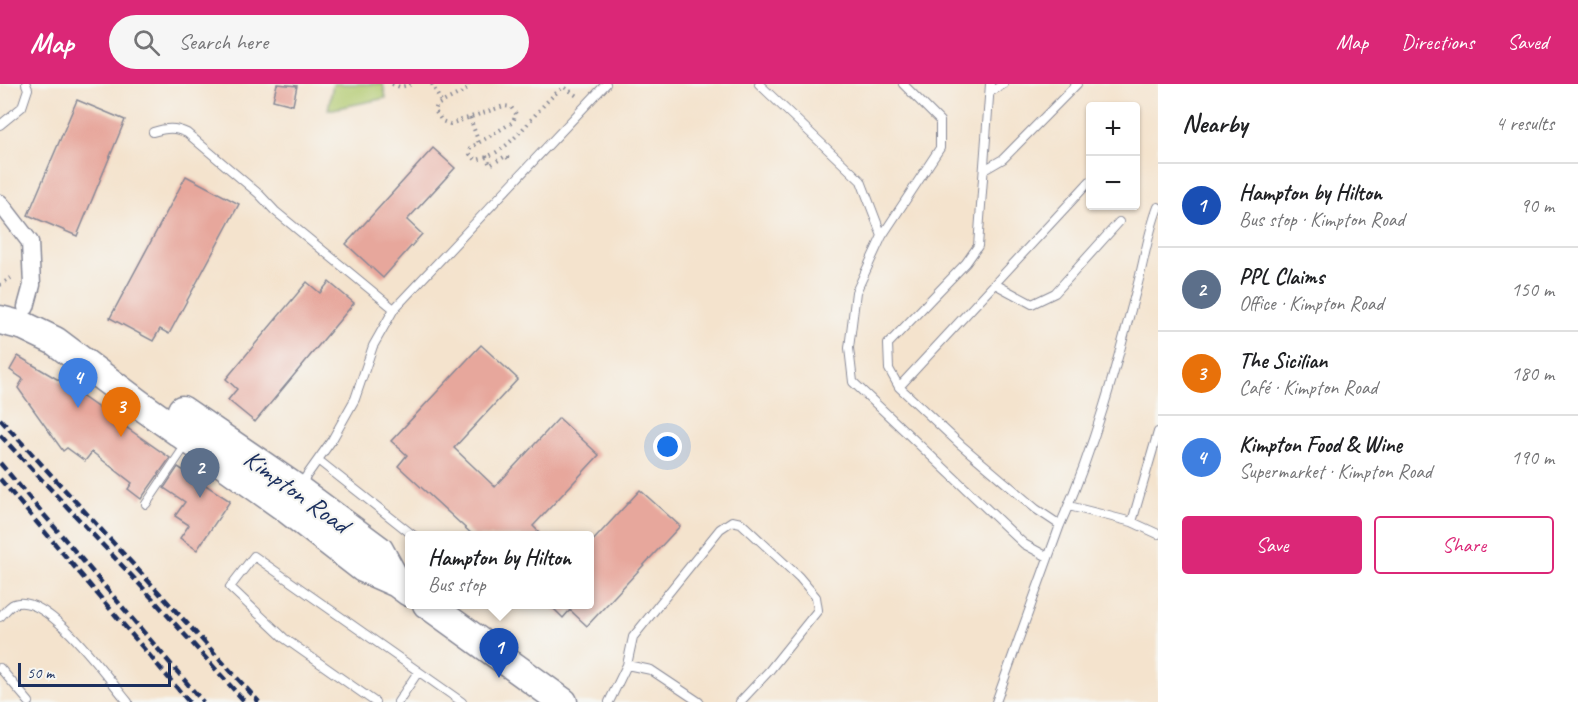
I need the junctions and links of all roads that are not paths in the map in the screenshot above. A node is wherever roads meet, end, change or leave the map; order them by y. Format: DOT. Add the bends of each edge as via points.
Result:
graph roads {
  1 [pos="26,84"];
  2 [pos="606,84"];
  3 [pos="759,84"];
  4 [pos="903,84"];
  5 [pos="1004,84"];
  6 [pos="1077,84"];
  7 [pos="990,88"];
  8 [pos="0,125"];
  9 [pos="153,132"];
  10 [pos="984,170"];
  11 [pos="1086,185"];
  12 [pos="0,202"];
  13 [pos="1158,207"];
  14 [pos="1119,222"];
  15 [pos="882,236"];
  16 [pos="995,284"];
  17 [pos="12,295"];
  18 [pos="394,309"];
  19 [pos="0,320"];
  20 [pos="899,387"];
  21 [pos="1158,432"];
  22 [pos="190,440"];
  23 [pos="318,460"];
  24 [pos="290,498"];
  25 [pos="146,504"];
  26 [pos="1069,506"];
  27 [pos="1132,522"];
  28 [pos="1060,525"];
  29 [pos="408,531"];
  30 [pos="1158,534"];
  31 [pos="1048,557"];
  32 [pos="403,587"];
  33 [pos="442,612"];
  34 [pos="0,617"];
  35 [pos="627,665"];
  36 [pos="0,668"];
  37 [pos="418,672"];
  38 [pos="29,702"];
  39 [pos="128,702"];
  40 [pos="375,702"];
  41 [pos="398,702"];
  42 [pos="462,702"];
  43 [pos="563,702"];
  44 [pos="609,702"];
  45 [pos="699,702"];
  46 [pos="740,702"];
  47 [pos="996,702"];
  1 -- 8 [label="lane" via="22,107"];
  2 -- 18 [label="lane"];
  3 -- 15 [label="lane" via="861,181"];
  4 -- 15 [label="lane" via="940,121 940,148"];
  5 -- 7 [label="lane"];
  6 -- 10 [label="lane" via="1003,159"];
  7 -- 10 [label="lane"];
  9 -- 18 [label="lane" via="178,128 187,133"];
  10 -- 20 [label="lane" via="978,246 888,344 890,369"];
  11 -- 16 [label="lane"];
  12 -- 17 [label="street" via="30,242 32,285"];
  13 -- 26 [label="lane" via="1091,446"];
  14 -- 16 [label="lane" via="1055,293 1032,303"];
  15 -- 31 [label="lane" via="856,292 849,348 853,382 1024,544"];
  16 -- 20 [label="lane"];
  17 -- 24 [label="highway, Kimpton Road" via="64,327"];
  18 -- 23 [label="lane" via="373,346 355,399"];
  19 -- 22 [label="highway, Kimpton Road" via="55,341"];
  20 -- 28 [label="lane" via="961,446"];
  21 -- 27 [label="lane"];
  22 -- 24 [label="highway, Kimpton Road"];
  22 -- 25 [label="lane"];
  23 -- 24 [label="lane"];
  23 -- 29 [label="lane"];
  24 -- 32 [label="highway, Kimpton Road" via="379,550"];
  26 -- 27 [label="lane"];
  26 -- 28 [label="lane"];
  27 -- 30 [label="lane"];
  28 -- 31 [label="lane"];
  31 -- 47 [label="lane"];
  33 -- 43 [label="highway"];
  34 -- 39 [label="lane" via="14,604 41,608 60,622"];
  35 -- 44 [label="lane"];
  35 -- 45 [label="lane" via="651,670"];
  35 -- 46 [label="lane" via="633,637 720,530 732,521 741,523 799,577 816,597 818,610"];
  36 -- 38 [label="lane"];
  37 -- 40 [label="lane" via="254,556 230,587 284,638"];
  37 -- 41 [label="lane"];
  37 -- 42 [label="lane"];
}
